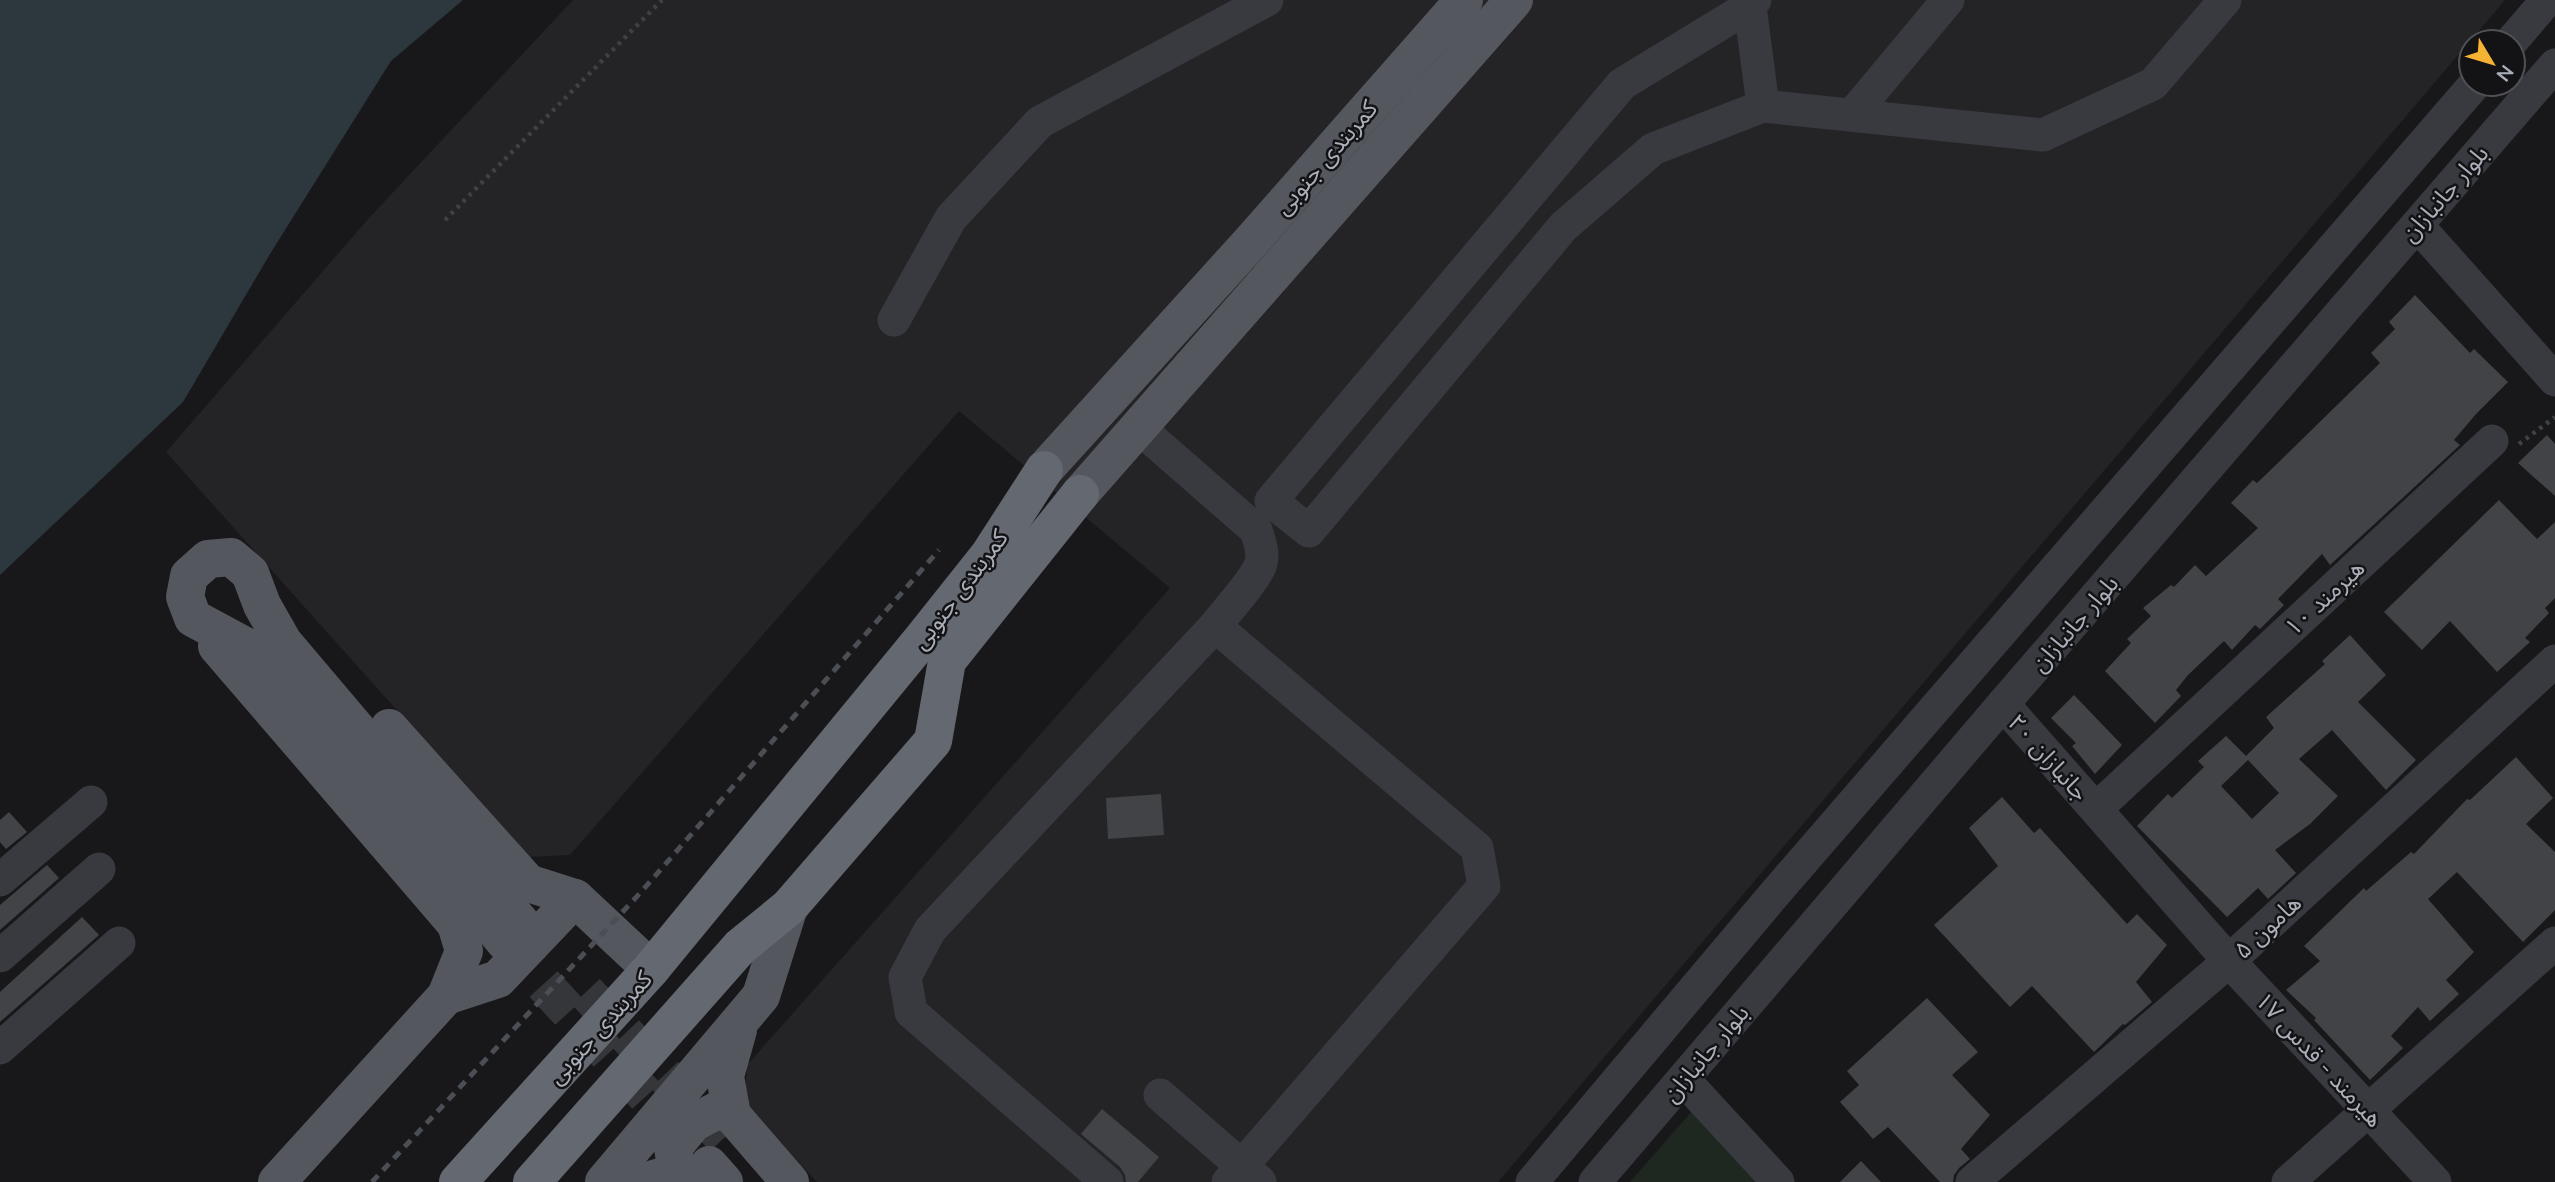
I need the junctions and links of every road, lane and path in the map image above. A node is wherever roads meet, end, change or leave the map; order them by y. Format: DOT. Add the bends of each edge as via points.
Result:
graph roads {
  1 [pos="662,0"];
  2 [pos="1267,0"];
  3 [pos="1464,0"];
  4 [pos="1514,0"];
  5 [pos="1948,0"];
  6 [pos="2225,0"];
  7 [pos="2547,0"];
  8 [pos="1752,3"];
  9 [pos="2523,28"];
  10 [pos="2555,65"];
  11 [pos="2463,98"];
  12 [pos="1763,106"];
  13 [pos="1852,115"];
  14 [pos="445,220"];
  15 [pos="2417,225"];
  16 [pos="1249,244"];
  17 [pos="1277,269"];
  18 [pos="894,320"];
  19 [pos="2555,380"];
  20 [pos="1107,399"];
  21 [pos="2555,417"];
  22 [pos="1139,428"];
  23 [pos="2492,441"];
  24 [pos="1044,470"];
  25 [pos="1080,494"];
  26 [pos="1261,514"];
  27 [pos="1002,566"];
  28 [pos="250,573"];
  29 [pos="193,618"];
  30 [pos="1215,626"];
  31 [pos="2555,661"];
  32 [pos="2003,705"];
  33 [pos="91,802"];
  34 [pos="2096,809"];
  35 [pos="99,869"];
  36 [pos="0,880"];
  37 [pos="575,898"];
  38 [pos="1771,898"];
  39 [pos="789,907"];
  40 [pos="1810,931"];
  41 [pos="119,943"];
  42 [pos="2555,943"];
  43 [pos="0,956"];
  44 [pos="2230,961"];
  45 [pos="651,969"];
  46 [pos="446,996"];
  47 [pos="742,1018"];
  48 [pos="0,1048"];
  49 [pos="1683,1079"];
  50 [pos="1160,1095"];
  51 [pos="2368,1110"];
  52 [pos="700,1162"];
  53 [pos="1243,1177"];
  54 [pos="277,1182"];
  55 [pos="458,1182"];
  56 [pos="532,1182"];
  57 [pos="604,1182"];
  58 [pos="763,1182"];
  59 [pos="790,1182"];
  60 [pos="1107,1182"];
  61 [pos="1532,1182"];
  62 [pos="1595,1182"];
  63 [pos="1778,1182"];
  64 [pos="1972,1182"];
  65 [pos="2288,1182"];
  66 [pos="2435,1182"];
  1 -- 14 [label="path"];
  2 -- 18 [label="street" via="1040,122 951,218"];
  3 -- 16 [label="main road, کمربندی جنوبی"];
  4 -- 17 [label="main road, کمربندی جنوبی"];
  5 -- 13 [label="street"];
  6 -- 13 [label="street" via="2153,84 2043,135"];
  7 -- 9 [label="street"];
  8 -- 12 [label="street"];
  8 -- 26 [label="street" via="1622,84"];
  10 -- 15 [label="street, بلوار جانبازان"];
  11 -- 38 [label="street, بلوار جانبازان"];
  12 -- 13 [label="street"];
  12 -- 26 [label="street" via="1653,149 1563,227 1309,531"];
  15 -- 19 [label="street"];
  15 -- 32 [label="street, بلوار جانبازان"];
  16 -- 17 [label="main road"];
  16 -- 20 [label="main road, کمربندی جنوبی"];
  17 -- 22 [label="main road, کمربندی جنوبی"];
  20 -- 22 [label="main road"];
  20 -- 24 [label="main road, کمربندی جنوبی"];
  21 -- 23 [label="path" via="2506,454"];
  22 -- 25 [label="main road, کمربندی جنوبی"];
  22 -- 26 [label="street"];
  23 -- 34 [label="street, هیرمند ۱۰"];
  24 -- 27 [label="highway, کمربندی جنوبی"];
  25 -- 27 [label="highway, کمربندی جنوبی"];
  26 -- 30 [label="street" via="1256,530 1261,563"];
  27 -- 39 [label="highway, کمربندی جنوبی" via="947,661 933,741"];
  27 -- 45 [label="highway, کمربندی جنوبی" via="923,638"];
  28 -- 29 [label="main road" via="231,557 208,559 189,576 184,597"];
  28 -- 29 [label="main road" via="283,642 513,932 282,676 245,646"];
  28 -- 37 [label="main road" via="528,883"];
  29 -- 46 [label="main road" via="456,924 464,951"];
  30 -- 53 [label="street" via="1477,848 1484,886"];
  30 -- 60 [label="street" via="930,930 905,977 911,1012"];
  31 -- 44 [label="street, هامون ۵"];
  32 -- 34 [label="street, جانبازان ۲۰"];
  32 -- 40 [label="street, بلوار جانبازان"];
  33 -- 36 [label="street"];
  34 -- 44 [label="street, هیرمند - قدس ۱۷"];
  35 -- 43 [label="street"];
  37 -- 45 [label="main road"];
  37 -- 46 [label="main road" via="498,979"];
  38 -- 40 [label="street"];
  38 -- 61 [label="street, بلوار جانبازان"];
  39 -- 47 [label="main road" via="761,996"];
  39 -- 56 [label="highway, کمربندی جنوبی" via="740,947"];
  40 -- 49 [label="street, بلوار جانبازان"];
  41 -- 48 [label="street"];
  42 -- 51 [label="street"];
  44 -- 51 [label="street, هیرمند - قدس ۱۷"];
  44 -- 64 [label="street, هامون ۵"];
  45 -- 55 [label="highway, کمربندی جنوبی"];
  46 -- 54 [label="main road"];
  47 -- 52 [label="main road"];
  47 -- 57 [label="main road"];
  49 -- 62 [label="street, بلوار جانبازان"];
  49 -- 63 [label="street"];
  50 -- 53 [label="street"];
  51 -- 65 [label="street"];
  51 -- 66 [label="street, هیرمند - قدس ۱۷"];
  52 -- 58 [label="main road"];
  52 -- 59 [label="main road"];
}
